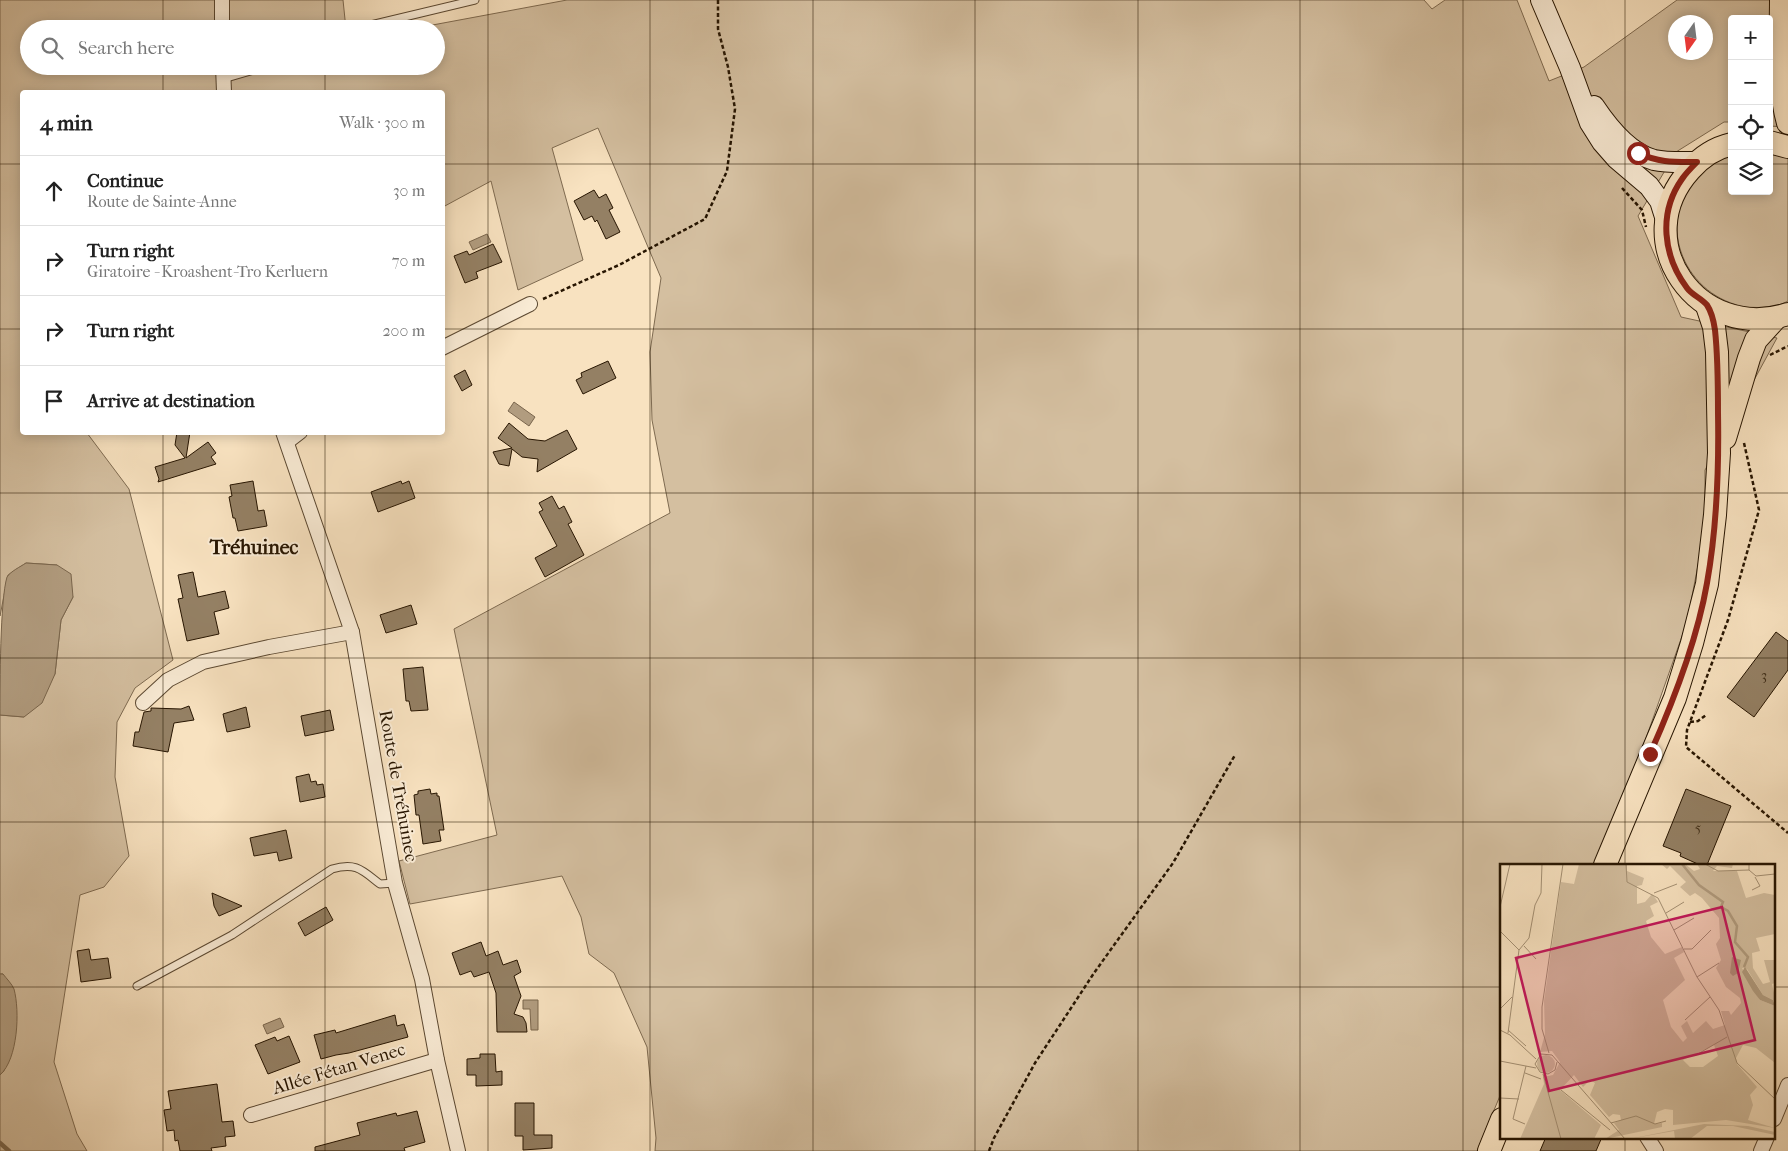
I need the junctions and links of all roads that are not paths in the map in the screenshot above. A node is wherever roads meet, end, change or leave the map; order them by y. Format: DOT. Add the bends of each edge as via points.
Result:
graph roads {
  1 [pos="222,0"];
  2 [pos="475,0"];
  3 [pos="1541,0"];
  4 [pos="1774,11"];
  5 [pos="222,20"];
  6 [pos="392,20"];
  7 [pos="1570,68"];
  8 [pos="237,75"];
  9 [pos="223,79"];
  10 [pos="1788,123"];
  11 [pos="1728,143"];
  12 [pos="1773,143"];
  13 [pos="1788,147"];
  14 [pos="1697,162"];
  15 [pos="1666,220"];
  16 [pos="530,304"];
  17 [pos="1707,306"];
  18 [pos="1773,317"];
  19 [pos="445,346"];
  20 [pos="285,437"];
  21 [pos="1719,452"];
  22 [pos="352,632"];
  23 [pos="143,703"];
  24 [pos="1605,864"];
  25 [pos="395,883"];
  26 [pos="137,986"];
  27 [pos="437,1060"];
  28 [pos="1788,1085"];
  29 [pos="1776,1114"];
  30 [pos="251,1115"];
  31 [pos="1500,1124"];
  32 [pos="1649,1138"];
  33 [pos="1767,1138"];
  34 [pos="458,1151"];
  35 [pos="1489,1151"];
  36 [pos="1656,1151"];
  37 [pos="1761,1151"];
  1 -- 5 [label="street"];
  2 -- 6 [label="lane"];
  3 -- 7 [label="main road"];
  4 -- 10 [label="main road" via="1783,106"];
  7 -- 14 [label="main road" via="1618,138 1638,153 1653,160"];
  7 -- 15 [label="main road" via="1590,123 1616,158 1649,186 1660,201"];
  8 -- 9 [label="lane"];
  11 -- 14 [label="main road"];
  12 -- 13 [label="main road"];
  14 -- 15 [label="main road" via="1682,179"];
  15 -- 17 [label="main road" via="1667,245 1674,269 1688,290"];
  16 -- 19 [label="street"];
  17 -- 18 [label="main road" via="1730,316"];
  17 -- 21 [label="main road" via="1717,352"];
  18 -- 21 [label="main road" via="1756,340 1749,358 1735,436"];
  20 -- 22 [label="street, Route de Tréhuinec"];
  21 -- 24 [label="main road" via="1707,584 1692,643 1674,698"];
  22 -- 23 [label="street" via="203,662 168,680"];
  22 -- 25 [label="street, Route de Tréhuinec"];
  25 -- 26 [label="lane" via="380,884 357,867 346,865 332,869 232,935"];
  25 -- 27 [label="street, Route de Tréhuinec" via="422,980"];
  27 -- 30 [label="street, Allée Fétan Venec"];
  27 -- 34 [label="street, Route de Tréhuinec"];
  28 -- 29 [label="street"];
  31 -- 35 [label="main road"];
  32 -- 36 [label="street"];
  33 -- 37 [label="street"];
}
